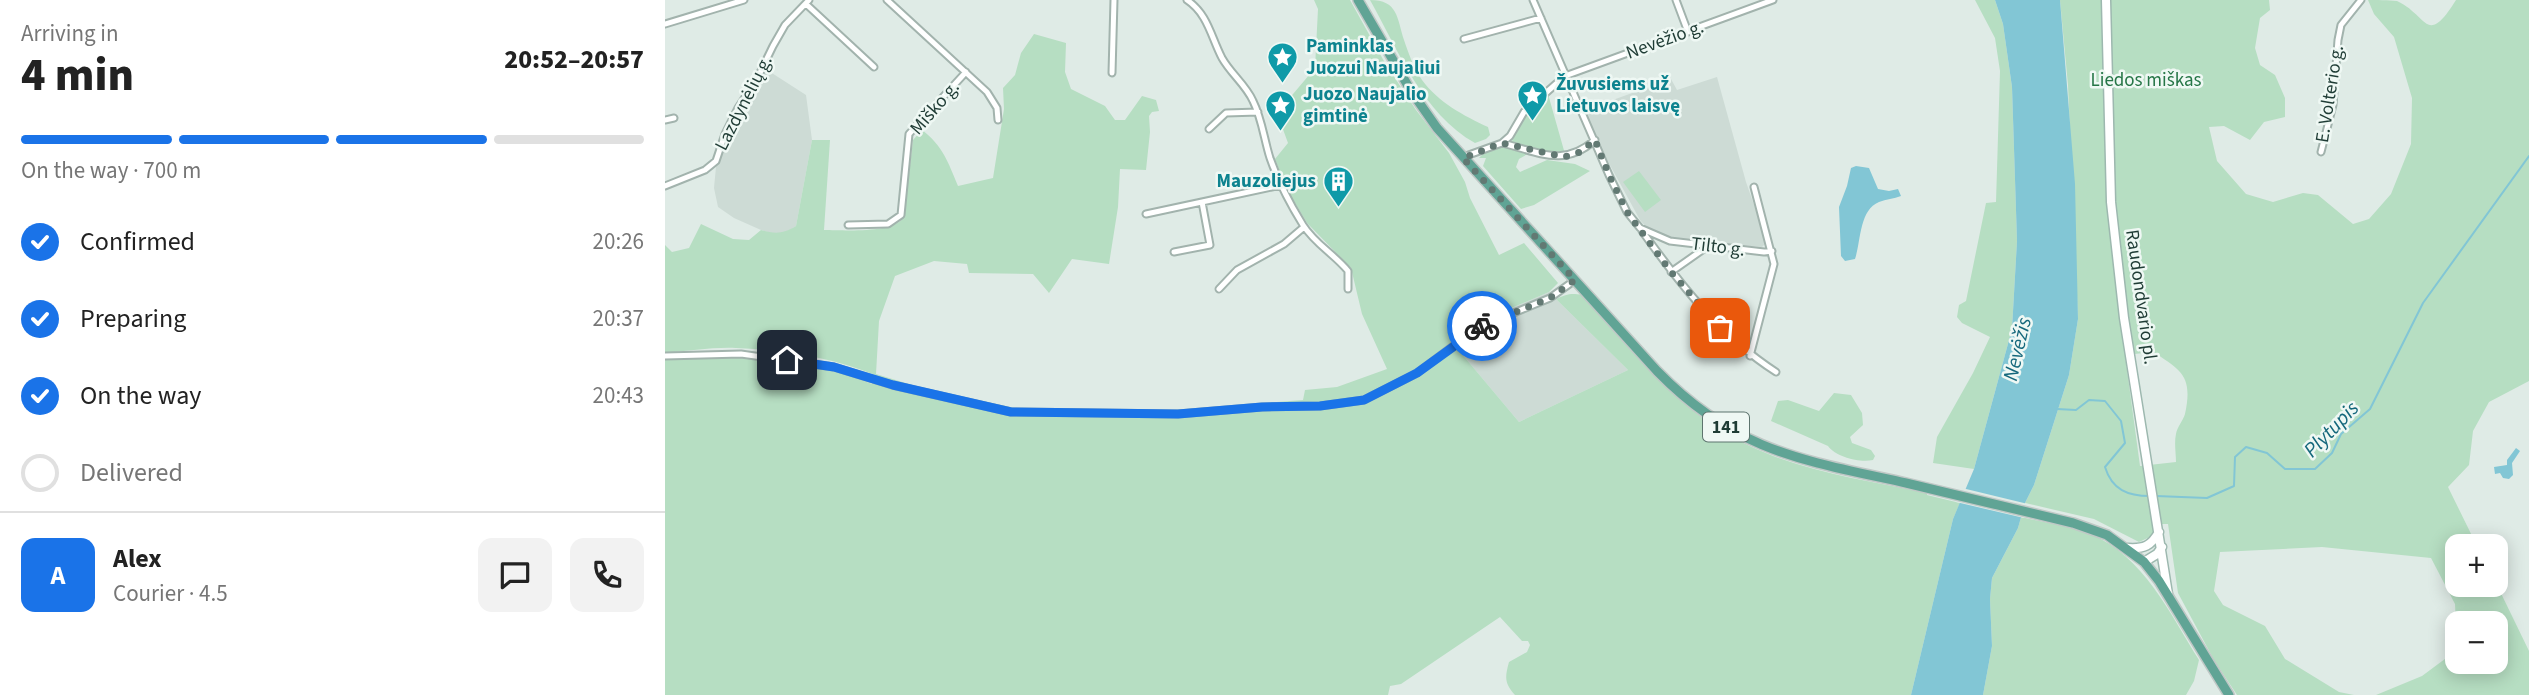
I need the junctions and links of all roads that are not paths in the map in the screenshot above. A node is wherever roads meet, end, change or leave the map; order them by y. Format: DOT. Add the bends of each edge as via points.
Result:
graph roads {
  1 [pos="744,0"];
  2 [pos="887,0"];
  3 [pos="1114,0"];
  4 [pos="1187,0"];
  5 [pos="1359,0"];
  6 [pos="1533,0"];
  7 [pos="1676,0"];
  8 [pos="1773,0"];
  9 [pos="2106,0"];
  10 [pos="2361,0"];
  11 [pos="808,2"];
  12 [pos="1541,18"];
  13 [pos="665,24"];
  14 [pos="1688,32"];
  15 [pos="1464,39"];
  16 [pos="874,67"];
  17 [pos="966,72"];
  18 [pos="1112,73"];
  19 [pos="1565,76"];
  20 [pos="1258,112"];
  21 [pos="674,118"];
  22 [pos="665,120"];
  23 [pos="998,120"];
  24 [pos="1209,129"];
  25 [pos="1595,140"];
  26 [pos="1502,143"];
  27 [pos="2321,152"];
  28 [pos="1463,158"];
  29 [pos="1281,185"];
  30 [pos="665,186"];
  31 [pos="1754,187"];
  32 [pos="1202,202"];
  33 [pos="1146,214"];
  34 [pos="848,225"];
  35 [pos="1304,228"];
  36 [pos="1640,228"];
  37 [pos="1709,246"];
  38 [pos="1772,251"];
  39 [pos="1174,252"];
  40 [pos="1671,272"];
  41 [pos="1575,280"];
  42 [pos="1219,289"];
  43 [pos="1348,289"];
  44 [pos="665,356"];
  45 [pos="1750,356"];
  46 [pos="1776,372"];
  47 [pos="2159,532"];
  48 [pos="2147,547"];
  49 [pos="2162,547"];
  50 [pos="2128,548"];
  51 [pos="2144,562"];
  52 [pos="2169,597"];
  53 [pos="2229,695"];
  1 -- 13 [label="street"];
  2 -- 17 [label="street"];
  3 -- 18 [label="street"];
  4 -- 20 [label="street" via="1203,14 1221,57"];
  5 -- 28 [label="main road, 141" via="1419,105"];
  6 -- 12 [label="street"];
  7 -- 14 [label="street"];
  8 -- 14 [label="street, Nevėžio g."];
  9 -- 47 [label="main road, Raudondvario pl." via="2111,202"];
  10 -- 27 [label="street, E. Volterio g." via="2340,33 2333,105"];
  11 -- 16 [label="street"];
  11 -- 30 [label="street, Lazdynėlių g." via="773,46 729,125 716,160 705,170"];
  12 -- 15 [label="street"];
  12 -- 19 [label="street"];
  14 -- 19 [label="street, Nevėžio g."];
  17 -- 23 [label="street" via="992,99"];
  17 -- 34 [label="street, Miško g." via="909,134 901,215 888,224"];
  19 -- 25 [label="street"];
  19 -- 26 [label="street, Nevėžio g." via="1524,112"];
  20 -- 24 [label="street" via="1227,113"];
  20 -- 29 [label="street"];
  21 -- 22 [label="street"];
  25 -- 26 [label="street" via="1564,157"];
  25 -- 36 [label="street" via="1627,212"];
  26 -- 28 [label="street"];
  28 -- 41 [label="main road, 141"];
  29 -- 32 [label="street"];
  29 -- 35 [label="street"];
  31 -- 38 [label="street"];
  32 -- 33 [label="street"];
  32 -- 39 [label="street" via="1210,245"];
  35 -- 42 [label="street" via="1237,270"];
  35 -- 43 [label="street" via="1348,271"];
  36 -- 37 [label="street, Tilto g." via="1670,241"];
  36 -- 40 [label="street"];
  37 -- 38 [label="street, Tilto g."];
  37 -- 40 [label="street"];
  38 -- 45 [label="street" via="1774,264"];
  40 -- 45 [label="street"];
  41 -- 44 [label="street" via="1550,298 1477,328 1417,373 1364,400 1320,406 1178,414 1011,412 834,367 741,354"];
  41 -- 50 [label="main road, 141" via="1672,386 1723,426 1760,445 1793,458 2095,529"];
  45 -- 46 [label="street"];
  47 -- 48 [label="main road"];
  47 -- 49 [label="main road, Raudondvario pl."];
  48 -- 50 [label="main road"];
  48 -- 51 [label="main road"];
  49 -- 51 [label="main road"];
  49 -- 52 [label="main road, Raudondvario pl."];
  50 -- 51 [label="main road, 141"];
  51 -- 52 [label="main road, Raudondvario pl. / 141"];
  52 -- 53 [label="main road, Raudondvario pl. / 141"];
}
